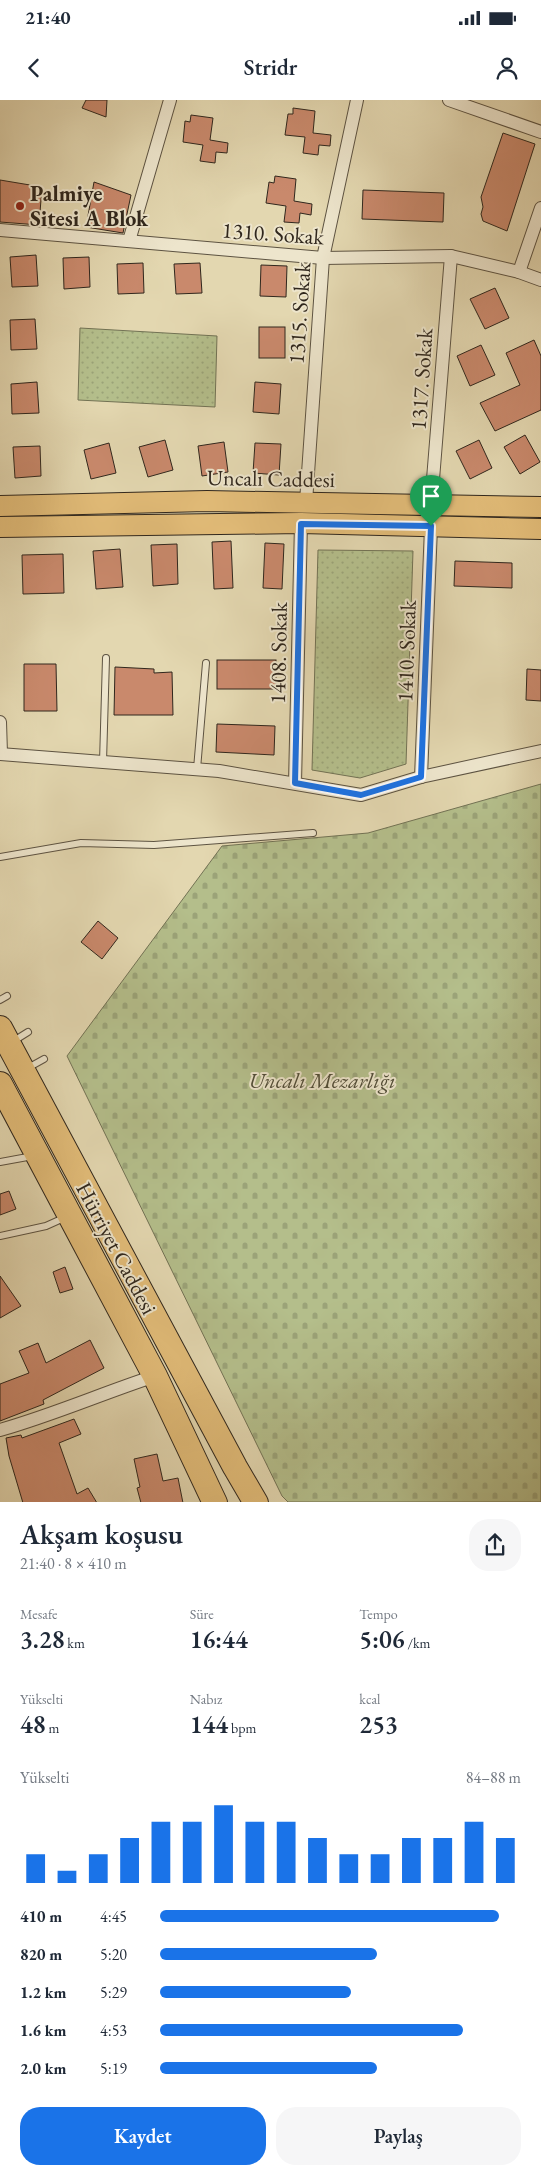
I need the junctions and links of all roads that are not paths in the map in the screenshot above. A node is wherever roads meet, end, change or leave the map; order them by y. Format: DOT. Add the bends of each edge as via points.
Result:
graph roads {
  1 [pos="170,100"];
  2 [pos="357,100"];
  3 [pos="449,100"];
  4 [pos="541,132"];
  5 [pos="541,208"];
  6 [pos="0,230"];
  7 [pos="129,241"];
  8 [pos="451,256"];
  9 [pos="323,258"];
  10 [pos="519,272"];
  11 [pos="541,280"];
  12 [pos="306,502"];
  13 [pos="432,504"];
  14 [pos="0,506"];
  15 [pos="541,507"];
  16 [pos="301,524"];
  17 [pos="431,526"];
  18 [pos="0,527"];
  19 [pos="541,529"];
  20 [pos="106,658"];
  21 [pos="206,663"];
  22 [pos="0,722"];
  23 [pos="541,751"];
  24 [pos="0,754"];
  25 [pos="103,762"];
  26 [pos="197,769"];
  27 [pos="421,777"];
  28 [pos="295,783"];
  29 [pos="313,833"];
  30 [pos="0,857"];
  31 [pos="7,996"];
  32 [pos="0,1000"];
  33 [pos="12,1035"];
  34 [pos="44,1059"];
  35 [pos="23,1071"];
  36 [pos="0,1084"];
  37 [pos="38,1155"];
  38 [pos="0,1162"];
  39 [pos="70,1216"];
  40 [pos="0,1236"];
  41 [pos="155,1376"];
  42 [pos="0,1430"];
  43 [pos="214,1502"];
  44 [pos="256,1502"];
  1 -- 7 [label="street"];
  2 -- 9 [label="street, 1315. Sokak"];
  3 -- 4 [label="street"];
  5 -- 10 [label="street"];
  6 -- 7 [label="street, 1310. Sokak"];
  7 -- 9 [label="street, 1310. Sokak"];
  8 -- 9 [label="street, 1310. Sokak"];
  8 -- 10 [label="street, 1310. Sokak"];
  8 -- 13 [label="street, 1317. Sokak"];
  9 -- 12 [label="street, 1315. Sokak"];
  10 -- 11 [label="street, 1310. Sokak"];
  12 -- 13 [label="main road, Uncalı Caddesi"];
  12 -- 14 [label="main road, Uncalı Caddesi"];
  13 -- 15 [label="main road, Uncalı Caddesi"];
  16 -- 17 [label="main road, Uncalı Caddesi"];
  16 -- 18 [label="main road, Uncalı Caddesi"];
  16 -- 28 [label="street, 1408. Sokak"];
  17 -- 19 [label="main road, Uncalı Caddesi"];
  17 -- 27 [label="street, 1410. Sokak"];
  20 -- 25 [label="lane"];
  21 -- 26 [label="lane"];
  22 -- 24 [label="street"];
  23 -- 27 [label="street"];
  24 -- 25 [label="street"];
  25 -- 26 [label="street"];
  26 -- 28 [label="street"];
  27 -- 28 [label="street" via="361,795"];
  29 -- 30 [label="lane" via="154,845 81,842"];
  31 -- 32 [label="lane"];
  33 -- 35 [label="highway, Hürriyet Caddesi"];
  34 -- 35 [label="lane"];
  35 -- 44 [label="highway, Hürriyet Caddesi"];
  36 -- 37 [label="highway"];
  37 -- 38 [label="lane"];
  37 -- 39 [label="highway"];
  39 -- 40 [label="lane" via="46,1226"];
  39 -- 41 [label="highway"];
  41 -- 42 [label="street"];
  41 -- 43 [label="highway"];
}
